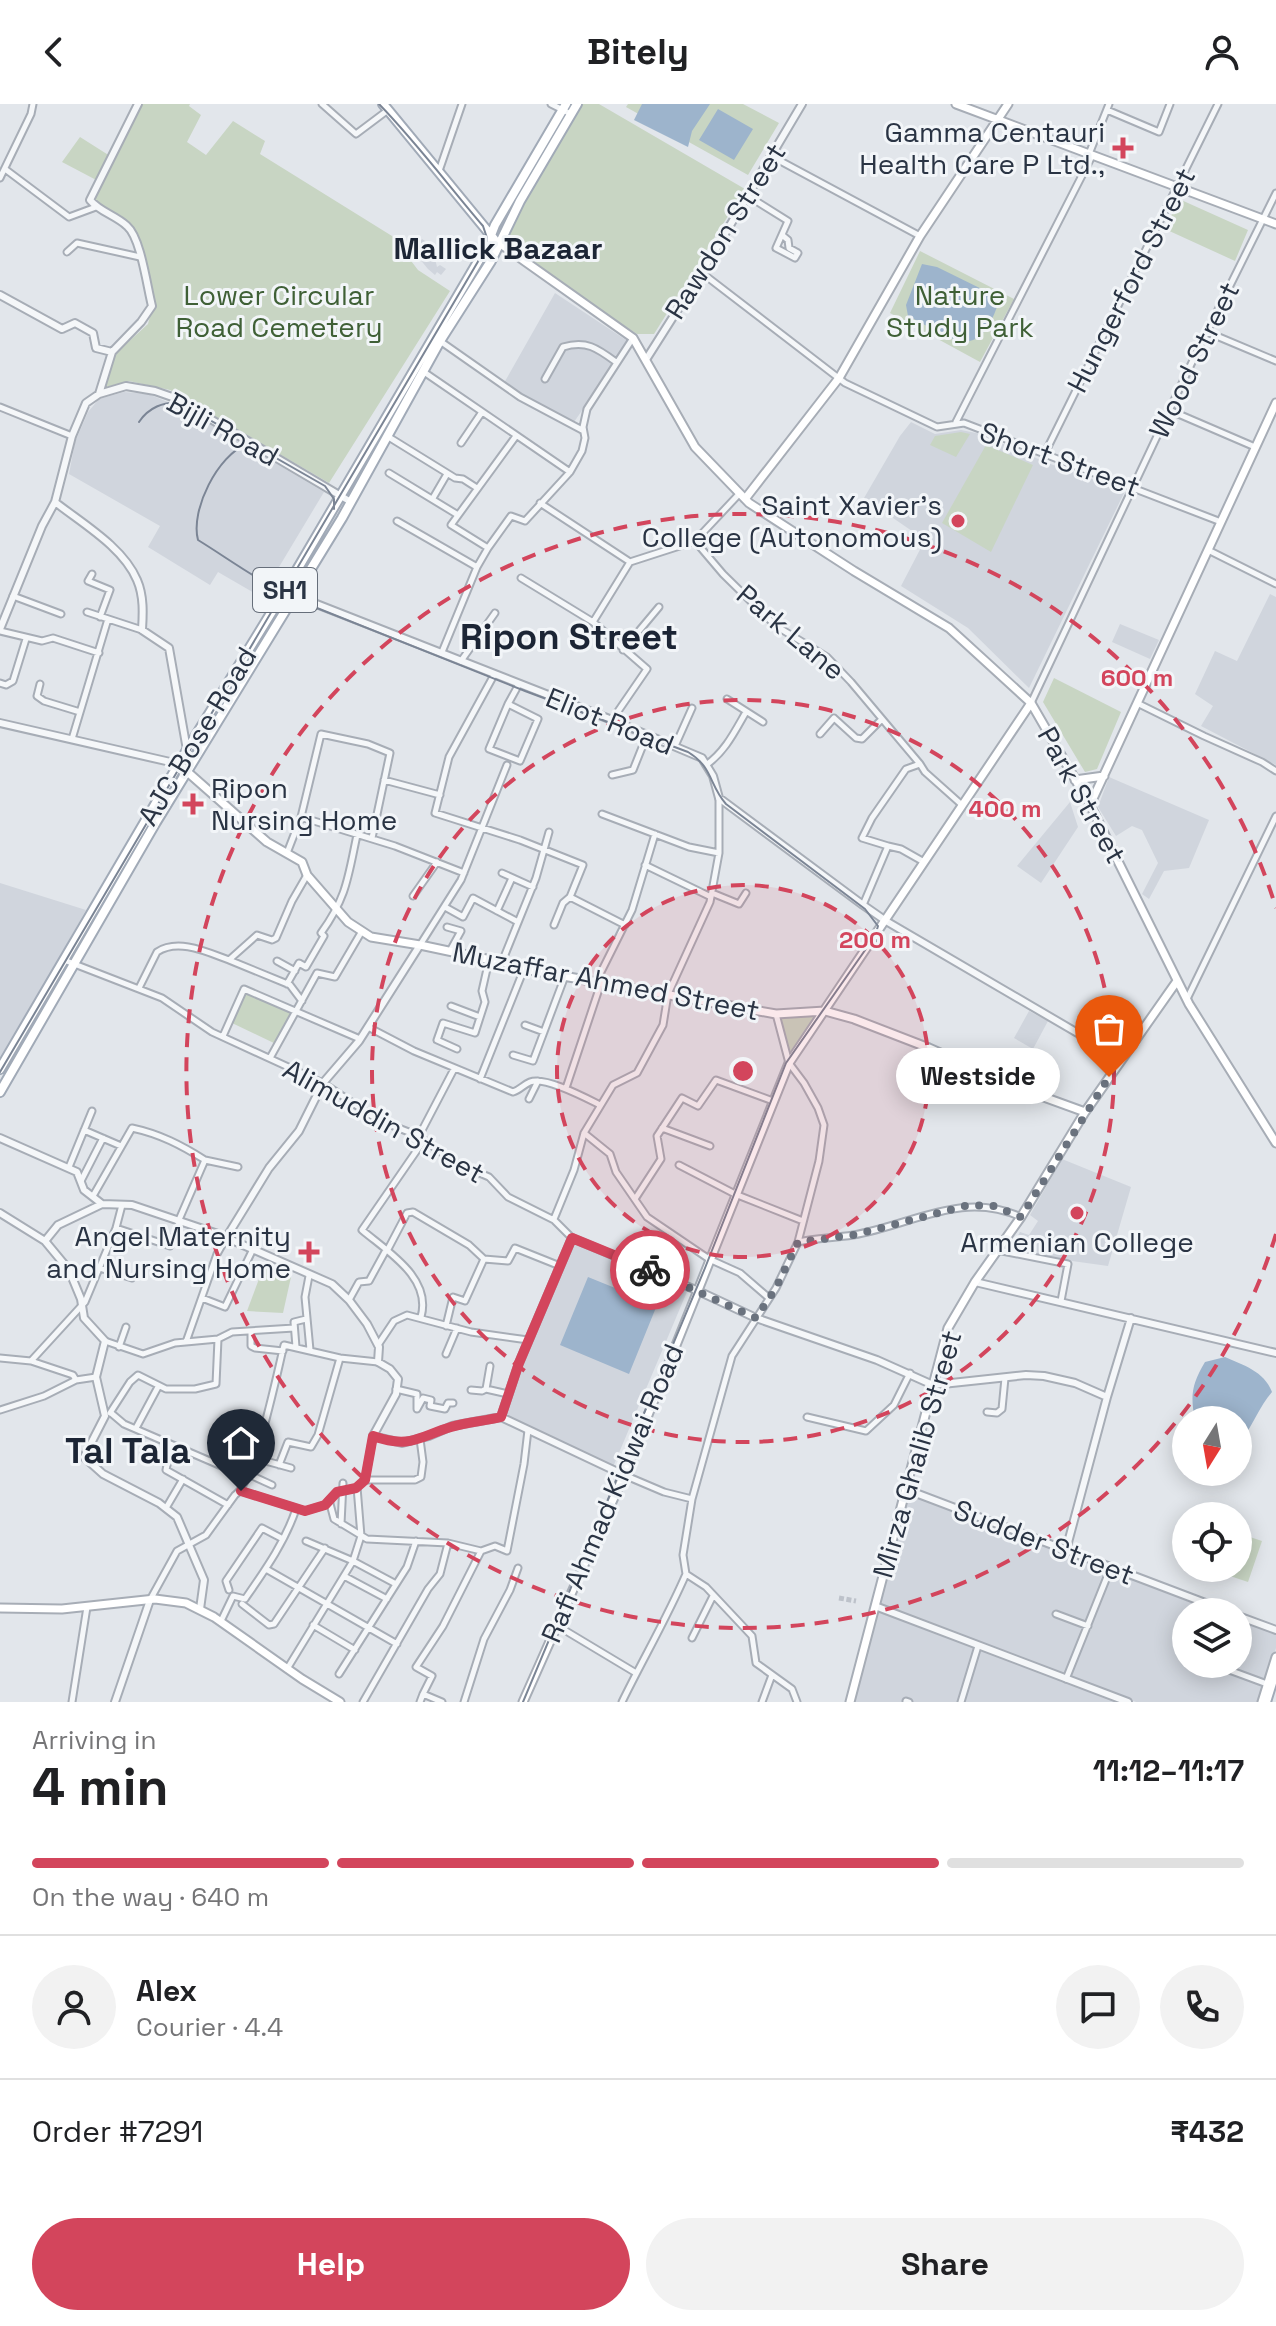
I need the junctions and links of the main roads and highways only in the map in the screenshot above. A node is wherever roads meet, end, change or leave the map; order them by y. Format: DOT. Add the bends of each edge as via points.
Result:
graph roads {
  1 [pos="577,104"];
  2 [pos="956,104"];
  3 [pos="1008,104"];
  4 [pos="385,107"];
  5 [pos="566,109"];
  6 [pos="999,121"];
  7 [pos="1276,224"];
  8 [pos="495,240"];
  9 [pos="420,369"];
  10 [pos="1276,403"];
  11 [pos="1273,416"];
  12 [pos="743,496"];
  13 [pos="1031,703"];
  14 [pos="179,764"];
  15 [pos="187,771"];
  16 [pos="1104,776"];
  17 [pos="1075,780"];
  18 [pos="1090,805"];
  19 [pos="1177,981"];
  20 [pos="825,1011"];
  21 [pos="0,1069"];
  22 [pos="0,1092"];
  23 [pos="1085,1112"];
  24 [pos="1276,1143"];
  25 [pos="0,1608"];
  26 [pos="1276,1657"];
  27 [pos="1276,1670"];
  28 [pos="1269,1701"];
  29 [pos="340,1702"];
  30 [pos="523,1702"];
  31 [pos="850,1702"];
  1 -- 5 [label="main road"];
  2 -- 6 [label="main road"];
  3 -- 6 [label="main road"];
  4 -- 8 [label="main road"];
  5 -- 8 [label="main road" via="495,225"];
  6 -- 7 [label="main road"];
  6 -- 12 [label="main road" via="920,236 839,378"];
  8 -- 9 [label="main road, AJC Bose Road / SH1"];
  8 -- 9 [label="main road" via="491,261"];
  8 -- 12 [label="main road, Park Street" via="633,338 695,447"];
  9 -- 14 [label="main road, AJC Bose Road / SH1"];
  9 -- 15 [label="main road" via="351,502"];
  10 -- 11 [label="main road"];
  11 -- 16 [label="main road"];
  12 -- 13 [label="main road, Park Street" via="778,524 949,628"];
  13 -- 17 [label="main road, Park Street"];
  13 -- 20 [label="main road, Rafi Ahmad Kidwai Road"];
  14 -- 15 [label="main road, Muzaffar Ahmed Street"];
  14 -- 21 [label="main road, AJC Bose Road / SH1"];
  15 -- 20 [label="main road, Muzaffar Ahmed Street" via="267,842 302,862 348,922 371,937 776,1014"];
  15 -- 22 [label="main road"];
  16 -- 17 [label="main road"];
  16 -- 18 [label="main road"];
  17 -- 18 [label="main road, Park Street"];
  18 -- 19 [label="main road, Park Street"];
  19 -- 23 [label="main road, Mirza Ghalib Street"];
  19 -- 24 [label="main road, Park Street"];
  20 -- 23 [label="main road, Muzaffar Ahmed Street"];
  20 -- 30 [label="main road, Rafi Ahmad Kidwai Road" via="789,1063 624,1475"];
  23 -- 31 [label="main road, Mirza Ghalib Street" via="948,1328"];
  25 -- 29 [label="main road" via="186,1603"];
  26 -- 28 [label="main road" via="1267,1684"];
  27 -- 28 [label="main road"];
}
